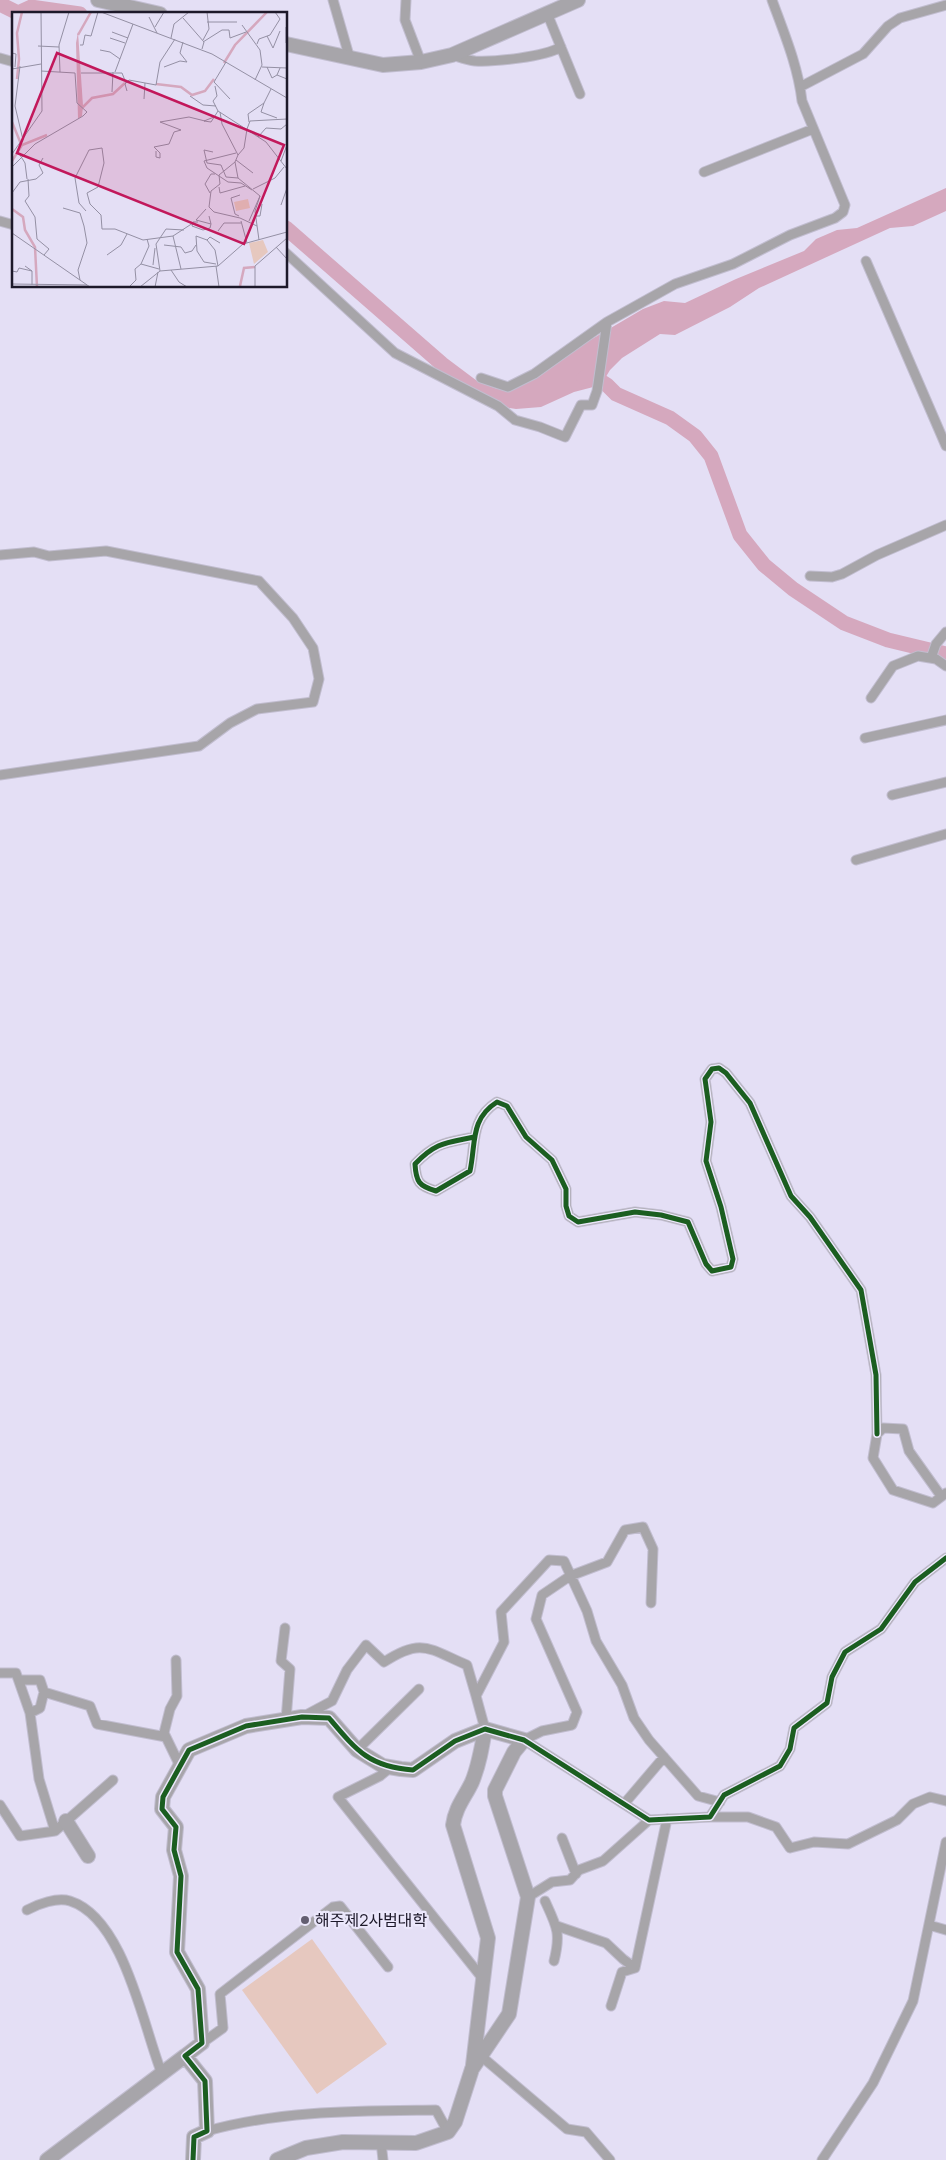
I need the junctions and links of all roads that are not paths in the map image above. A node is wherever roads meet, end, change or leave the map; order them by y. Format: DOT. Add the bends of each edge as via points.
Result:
graph roads {
  1 [pos="98,0"];
  2 [pos="333,0"];
  3 [pos="406,0"];
  4 [pos="578,0"];
  5 [pos="772,0"];
  6 [pos="121,2"];
  7 [pos="946,5"];
  8 [pos="154,12"];
  9 [pos="547,13"];
  10 [pos="288,44"];
  11 [pos="560,47"];
  12 [pos="452,55"];
  13 [pos="350,59"];
  14 [pos="421,62"];
  15 [pos="800,87"];
  16 [pos="580,94"];
  17 [pos="813,129"];
  18 [pos="704,172"];
  19 [pos="288,255"];
  20 [pos="866,261"];
  21 [pos="607,325"];
  22 [pos="481,378"];
  23 [pos="946,446"];
  24 [pos="946,525"];
  25 [pos="0,555"];
  26 [pos="810,576"];
  27 [pos="946,632"];
  28 [pos="932,657"];
  29 [pos="946,666"];
  30 [pos="871,698"];
  31 [pos="946,720"];
  32 [pos="865,738"];
  33 [pos="0,775"];
  34 [pos="946,782"];
  35 [pos="892,795"];
  36 [pos="946,834"];
  37 [pos="856,860"];
  38 [pos="474,1137"];
  39 [pos="877,1434"];
  40 [pos="944,1494"];
  41 [pos="946,1558"];
  42 [pos="570,1576"];
  43 [pos="650,1603"];
  44 [pos="285,1628"];
  45 [pos="176,1660"];
  46 [pos="2,1672"];
  47 [pos="19,1680"];
  48 [pos="419,1689"];
  49 [pos="44,1692"];
  50 [pos="476,1696"];
  51 [pos="30,1713"];
  52 [pos="302,1717"];
  53 [pos="286,1720"];
  54 [pos="484,1729"];
  55 [pos="166,1737"];
  56 [pos="524,1740"];
  57 [pos="357,1750"];
  58 [pos="664,1757"];
  59 [pos="180,1766"];
  60 [pos="392,1766"];
  61 [pos="113,1780"];
  62 [pos="720,1802"];
  63 [pos="946,1802"];
  64 [pos="624,1804"];
  65 [pos="0,1805"];
  66 [pos="710,1817"];
  67 [pos="666,1819"];
  68 [pos="650,1820"];
  69 [pos="66,1821"];
  70 [pos="55,1831"];
  71 [pos="562,1838"];
  72 [pos="946,1842"];
  73 [pos="88,1856"];
  74 [pos="576,1874"];
  75 [pos="528,1897"];
  76 [pos="545,1901"];
  77 [pos="26,1910"];
  78 [pos="929,1925"];
  79 [pos="557,1926"];
  80 [pos="946,1930"];
  81 [pos="554,1962"];
  82 [pos="388,1967"];
  83 [pos="635,1968"];
  84 [pos="483,1979"];
  85 [pos="611,2006"];
  86 [pos="202,2043"];
  87 [pos="185,2056"];
  88 [pos="481,2056"];
  89 [pos="472,2070"];
  90 [pos="162,2074"];
  91 [pos="207,2131"];
  92 [pos="448,2132"];
  93 [pos="381,2142"];
  94 [pos="48,2160"];
  95 [pos="193,2160"];
  96 [pos="277,2160"];
  97 [pos="383,2160"];
  98 [pos="610,2160"];
  99 [pos="822,2160"];
  1 -- 6 [label="street"];
  2 -- 13 [label="street"];
  3 -- 14 [label="street" via="405,20"];
  4 -- 9 [label="street"];
  5 -- 15 [label="street"];
  6 -- 8 [label="street"];
  7 -- 15 [label="street" via="900,18 888,26 863,54"];
  9 -- 11 [label="street"];
  9 -- 12 [label="street"];
  10 -- 13 [label="street"];
  11 -- 12 [label="street" via="537,56 474,61"];
  11 -- 16 [label="street"];
  12 -- 14 [label="street"];
  13 -- 14 [label="street" via="383,65"];
  15 -- 17 [label="street"];
  17 -- 18 [label="street"];
  17 -- 21 [label="street" via="845,205 843,212 733,264 675,284"];
  19 -- 21 [label="street" via="395,353 498,406 515,420 565,437 581,405 592,405"];
  20 -- 23 [label="street"];
  21 -- 22 [label="street" via="534,374 508,387"];
  24 -- 26 [label="street" via="842,574"];
  25 -- 33 [label="street" via="34,552 49,556 106,551 259,581 293,618 313,648 319,679 313,702 257,709 198,746"];
  27 -- 28 [label="street" via="936,644"];
  28 -- 29 [label="street"];
  28 -- 30 [label="street" via="918,656 893,666"];
  31 -- 32 [label="street"];
  34 -- 35 [label="street"];
  36 -- 37 [label="street"];
  38 -- 38 [label="street" via="470,1171 436,1191 424,1188 416,1178 416,1164 438,1145"];
  38 -- 39 [label="street" via="475,1127 488,1108 498,1102 507,1106 526,1137 552,1160 566,1189 569,1216 578,1222 635,1212 688,1222 706,1264 712,1271 724,1270 731,1267 733,1259 706,1161 711,1122 706,1079 712,1069 719,1068 726,1073 750,1104 791,1196 810,1217 861,1290 876,1375"];
  39 -- 40 [label="street" via="883,1428 903,1429 909,1451"];
  39 -- 40 [label="street" via="873,1458 892,1490 933,1503"];
  41 -- 62 [label="street" via="915,1582 882,1629 844,1652 832,1677 827,1703 794,1728 790,1749 780,1766 724,1795"];
  42 -- 43 [label="street" via="607,1562 625,1530 643,1527 653,1549"];
  42 -- 50 [label="street" via="564,1562 549,1560 501,1612 504,1642"];
  42 -- 56 [label="street" via="542,1596 536,1619 577,1712 572,1725 542,1731"];
  42 -- 58 [label="street" via="587,1611 596,1641 622,1685 634,1718"];
  44 -- 53 [label="street" via="281,1661 290,1669"];
  45 -- 55 [label="street" via="177,1696 170,1710"];
  46 -- 47 [label="street" via="16,1673"];
  47 -- 49 [label="street" via="40,1680"];
  47 -- 51 [label="street"];
  48 -- 57 [label="street"];
  49 -- 51 [label="street" via="40,1708"];
  49 -- 55 [label="street" via="90,1706 97,1724"];
  50 -- 52 [label="street" via="467,1665 424,1646 403,1650 384,1662 366,1645 347,1670 332,1700"];
  50 -- 54 [label="street"];
  51 -- 70 [label="street" via="40,1779"];
  52 -- 53 [label="street"];
  52 -- 57 [label="street" via="329,1718"];
  53 -- 59 [label="street" via="246,1726 189,1750"];
  54 -- 56 [label="street"];
  54 -- 60 [label="street" via="455,1741 413,1770"];
  54 -- 84 [label="street" via="481,1755 452,1824 488,1938"];
  55 -- 59 [label="street"];
  56 -- 64 [label="street"];
  56 -- 75 [label="street" via="494,1790"];
  57 -- 60 [label="street" via="383,1766"];
  58 -- 62 [label="street" via="698,1796"];
  58 -- 64 [label="street"];
  59 -- 86 [label="street" via="162,1797 162,1809 176,1827 174,1850 181,1876 177,1952 198,1989"];
  60 -- 84 [label="street" via="338,1798"];
  61 -- 69 [label="street"];
  62 -- 66 [label="street"];
  63 -- 66 [label="street" via="930,1797 913,1804 897,1820 848,1844 814,1842 790,1848 776,1827 748,1817"];
  64 -- 68 [label="street"];
  65 -- 70 [label="street" via="20,1836"];
  66 -- 67 [label="street"];
  67 -- 68 [label="street"];
  67 -- 83 [label="street"];
  68 -- 74 [label="street" via="603,1861"];
  69 -- 70 [label="street"];
  69 -- 73 [label="street"];
  71 -- 74 [label="street"];
  72 -- 78 [label="street"];
  74 -- 75 [label="street" via="570,1880 552,1882"];
  75 -- 88 [label="street" via="510,2014"];
  76 -- 79 [label="street"];
  77 -- 90 [label="street" via="43,1901 69,1900 91,1913 108,1930 129,1974"];
  78 -- 80 [label="street"];
  78 -- 99 [label="street" via="913,2001 873,2083"];
  79 -- 81 [label="street" via="559,1941"];
  79 -- 83 [label="street" via="606,1942"];
  82 -- 86 [label="street" via="340,1906 333,1907 220,1994 223,2028"];
  83 -- 85 [label="street" via="622,1972"];
  84 -- 89 [label="street"];
  86 -- 87 [label="street"];
  87 -- 90 [label="street"];
  87 -- 91 [label="street" via="205,2081"];
  88 -- 89 [label="street"];
  88 -- 98 [label="street" via="568,2129 586,2132"];
  89 -- 92 [label="street" via="455,2122"];
  90 -- 94 [label="street"];
  91 -- 92 [label="street" via="238,2122 307,2112 436,2110"];
  91 -- 95 [label="street" via="194,2137"];
  92 -- 93 [label="street" via="416,2143"];
  93 -- 96 [label="street" via="343,2142 306,2148"];
  93 -- 97 [label="street"];
}
